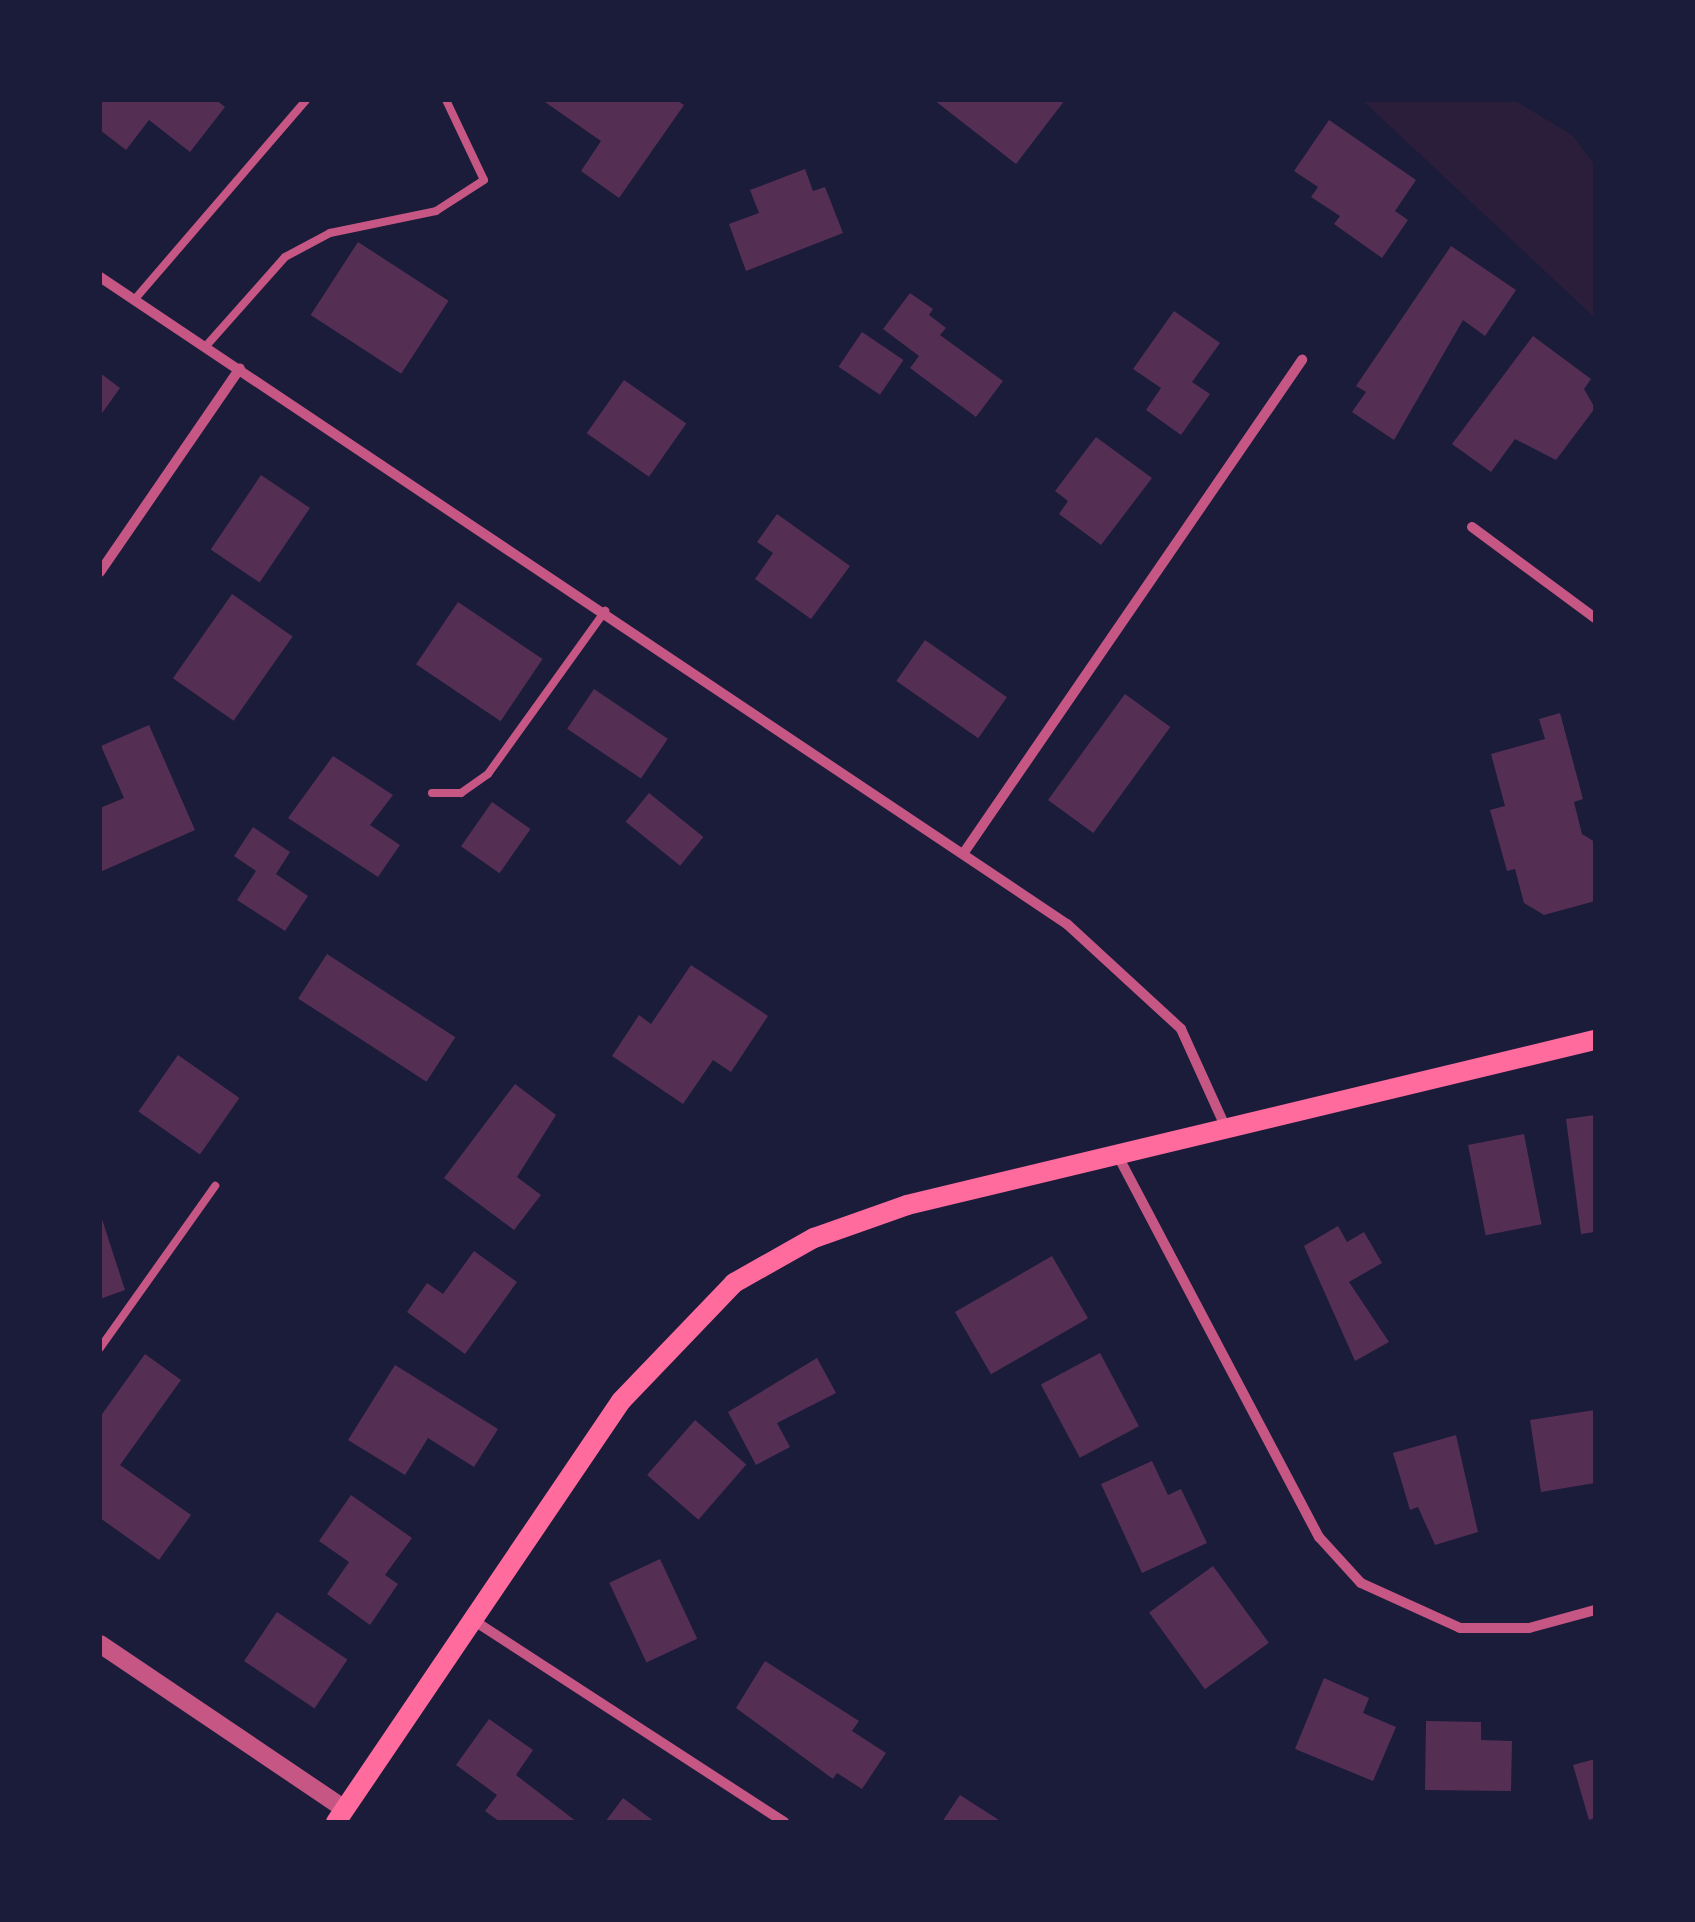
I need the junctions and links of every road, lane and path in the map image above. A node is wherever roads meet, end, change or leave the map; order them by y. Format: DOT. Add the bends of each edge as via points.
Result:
graph roads {
  1 [pos="306,100"];
  2 [pos="446,100"];
  3 [pos="100,276"];
  4 [pos="134,300"];
  5 [pos="206,346"];
  6 [pos="1302,360"];
  7 [pos="240,368"];
  8 [pos="1472,527"];
  9 [pos="100,572"];
  10 [pos="605,611"];
  11 [pos="1595,618"];
  12 [pos="432,793"];
  13 [pos="965,852"];
  14 [pos="1595,1040"];
  15 [pos="1226,1128"];
  16 [pos="1118,1155"];
  17 [pos="215,1186"];
  18 [pos="100,1348"];
  19 [pos="1595,1610"];
  20 [pos="473,1620"];
  21 [pos="100,1644"];
  22 [pos="340,1816"];
  23 [pos="784,1822"];
  1 -- 4 [label="lane"];
  2 -- 5 [label="lane" via="484,180 436,211 330,233 285,257"];
  3 -- 4 [label="street"];
  4 -- 5 [label="street"];
  5 -- 7 [label="street"];
  6 -- 13 [label="street"];
  7 -- 9 [label="street"];
  7 -- 10 [label="street"];
  8 -- 11 [label="street"];
  10 -- 12 [label="lane" via="488,774 461,793"];
  10 -- 13 [label="street"];
  13 -- 15 [label="street" via="1156,998 1198,1054"];
  14 -- 15 [label="main road"];
  15 -- 16 [label="main road"];
  16 -- 19 [label="street" via="1319,1537 1361,1583 1460,1628 1529,1628"];
  16 -- 20 [label="main road" via="857,1222 734,1283 656,1355"];
  17 -- 18 [label="lane"];
  20 -- 22 [label="main road"];
  20 -- 23 [label="street"];
  21 -- 22 [label="street"];
}
